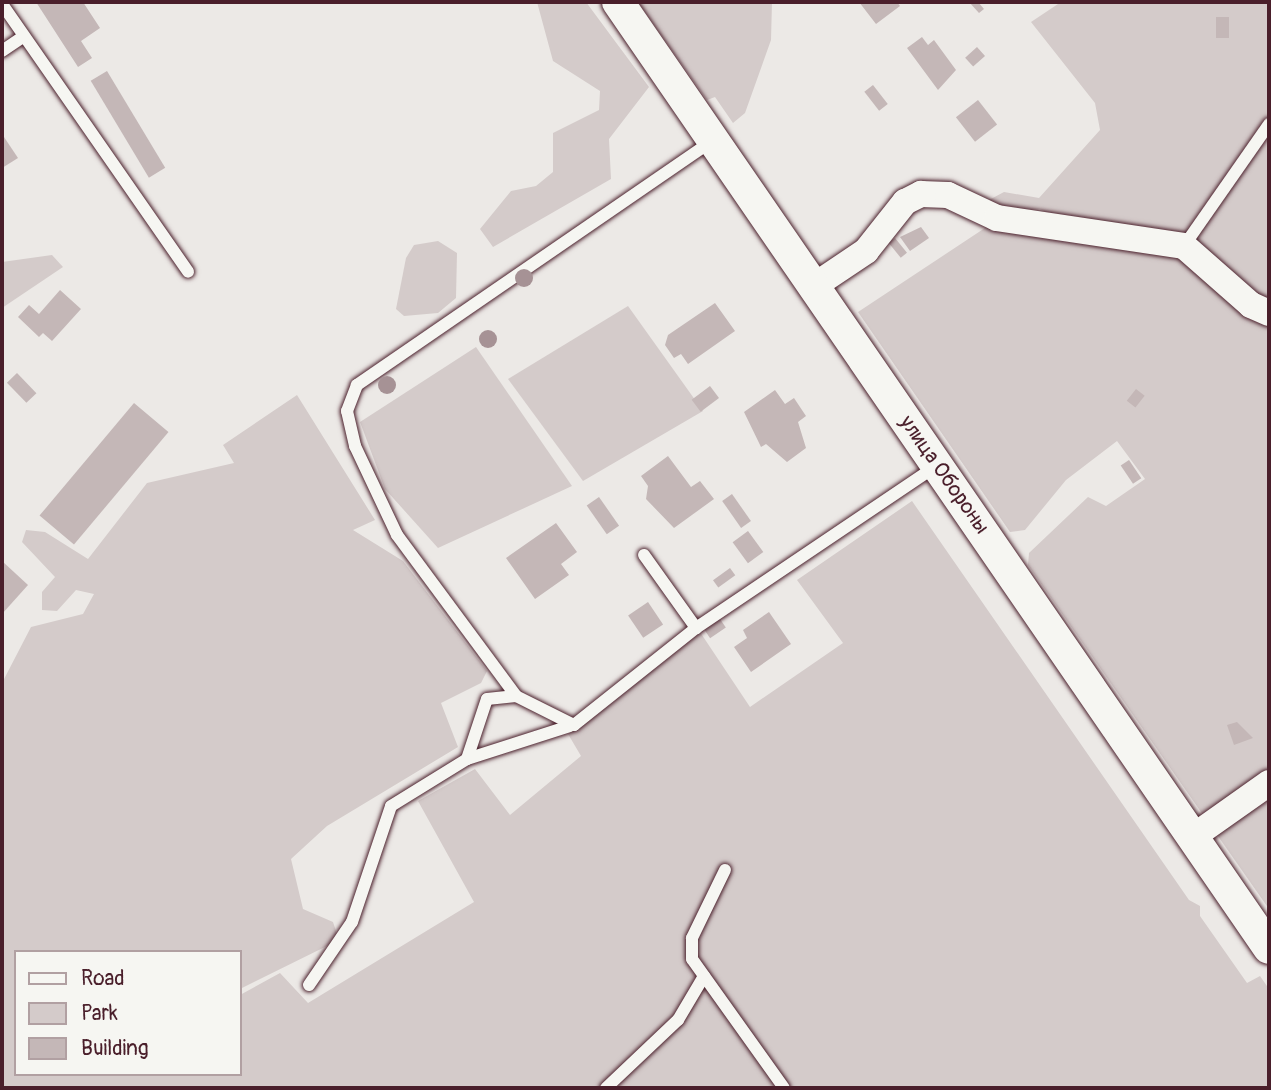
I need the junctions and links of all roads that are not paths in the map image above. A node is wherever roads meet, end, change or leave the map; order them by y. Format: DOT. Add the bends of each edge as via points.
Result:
graph roads {
  1 [pos="618,2"];
  2 [pos="2,4"];
  3 [pos="23,37"];
  4 [pos="2,51"];
  5 [pos="1269,124"];
  6 [pos="713,140"];
  7 [pos="1184,246"];
  8 [pos="188,272"];
  9 [pos="814,286"];
  10 [pos="1269,313"];
  11 [pos="938,465"];
  12 [pos="644,555"];
  13 [pos="696,628"];
  14 [pos="516,696"];
  15 [pos="574,725"];
  16 [pos="467,759"];
  17 [pos="1269,783"];
  18 [pos="1194,836"];
  19 [pos="724,870"];
  20 [pos="1269,948"];
  21 [pos="704,976"];
  22 [pos="309,985"];
  23 [pos="606,1088"];
  24 [pos="784,1088"];
  1 -- 6 [label="street, улица Обороны"];
  2 -- 3 [label="lane"];
  3 -- 4 [label="lane"];
  3 -- 8 [label="lane"];
  5 -- 7 [label="lane"];
  6 -- 9 [label="street, улица Обороны"];
  6 -- 14 [label="lane" via="349,396 367,483 397,535"];
  7 -- 9 [label="street" via="997,218 948,195 921,194 889,217 866,251"];
  7 -- 10 [label="street" via="1251,305"];
  9 -- 11 [label="street, улица Обороны"];
  11 -- 13 [label="lane"];
  11 -- 18 [label="street, улица Обороны"];
  12 -- 13 [label="lane"];
  13 -- 15 [label="lane"];
  14 -- 15 [label="lane"];
  14 -- 16 [label="lane" via="497,694 481,704"];
  15 -- 16 [label="lane"];
  16 -- 22 [label="lane" via="391,806 352,922"];
  17 -- 18 [label="street"];
  18 -- 20 [label="street, улица Обороны"];
  19 -- 21 [label="lane" via="692,938 692,959"];
  21 -- 23 [label="lane" via="678,1020"];
  21 -- 24 [label="lane"];
}
